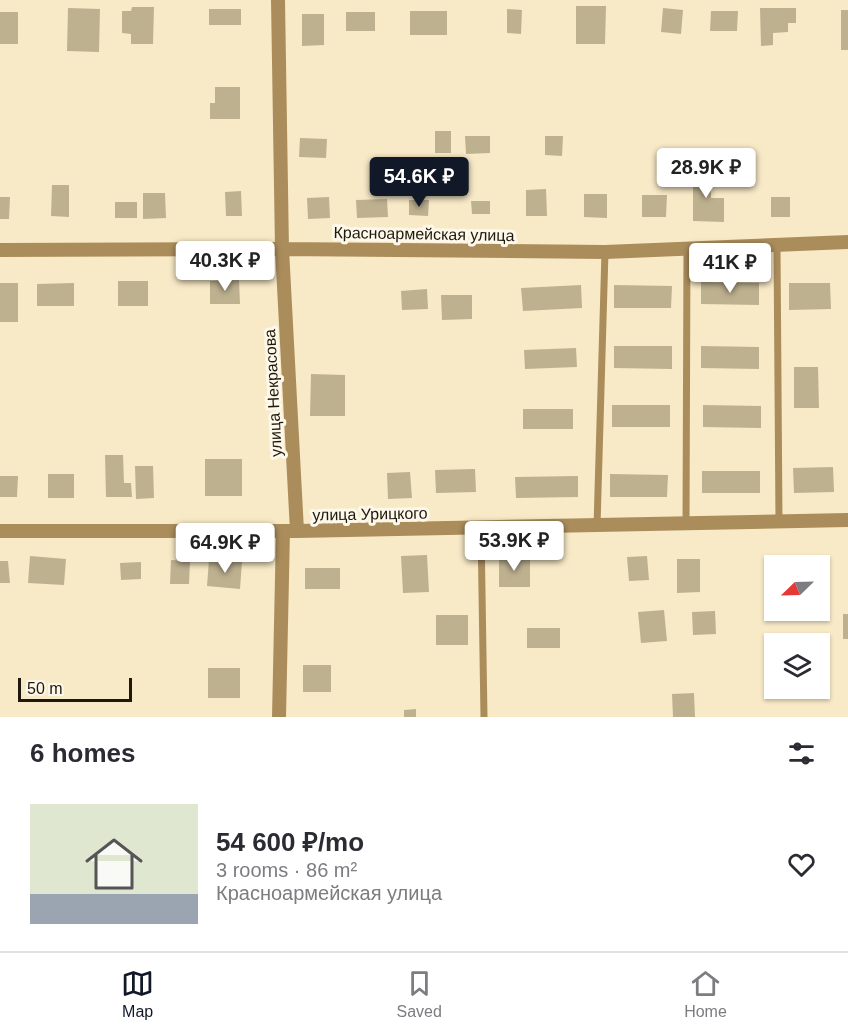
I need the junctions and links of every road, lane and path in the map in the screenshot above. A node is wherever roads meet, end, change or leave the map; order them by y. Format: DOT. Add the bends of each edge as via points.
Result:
graph roads {
  1 [pos="278,0"];
  2 [pos="848,242"];
  3 [pos="777,246"];
  4 [pos="282,249"];
  5 [pos="687,249"];
  6 [pos="0,250"];
  7 [pos="605,252"];
  8 [pos="848,520"];
  9 [pos="779,522"];
  10 [pos="686,524"];
  11 [pos="597,526"];
  12 [pos="481,529"];
  13 [pos="0,531"];
  14 [pos="283,531"];
  15 [pos="297,531"];
  16 [pos="279,717"];
  17 [pos="484,717"];
  1 -- 4 [label="street, улица Некрасова"];
  2 -- 3 [label="street, Красноармейская улица"];
  3 -- 5 [label="street, Красноармейская улица"];
  3 -- 9 [label="lane"];
  4 -- 6 [label="street, Красноармейская улица"];
  4 -- 7 [label="street, Красноармейская улица"];
  4 -- 15 [label="street, улица Некрасова"];
  5 -- 7 [label="street, Красноармейская улица"];
  5 -- 10 [label="lane"];
  7 -- 11 [label="lane"];
  8 -- 9 [label="street, улица Урицкого"];
  9 -- 10 [label="street, улица Урицкого"];
  10 -- 11 [label="street, улица Урицкого"];
  11 -- 12 [label="street, улица Урицкого"];
  12 -- 15 [label="street, улица Урицкого"];
  12 -- 17 [label="lane"];
  13 -- 14 [label="street, улица Урицкого"];
  14 -- 15 [label="street, улица Урицкого"];
  14 -- 16 [label="street"];
}
